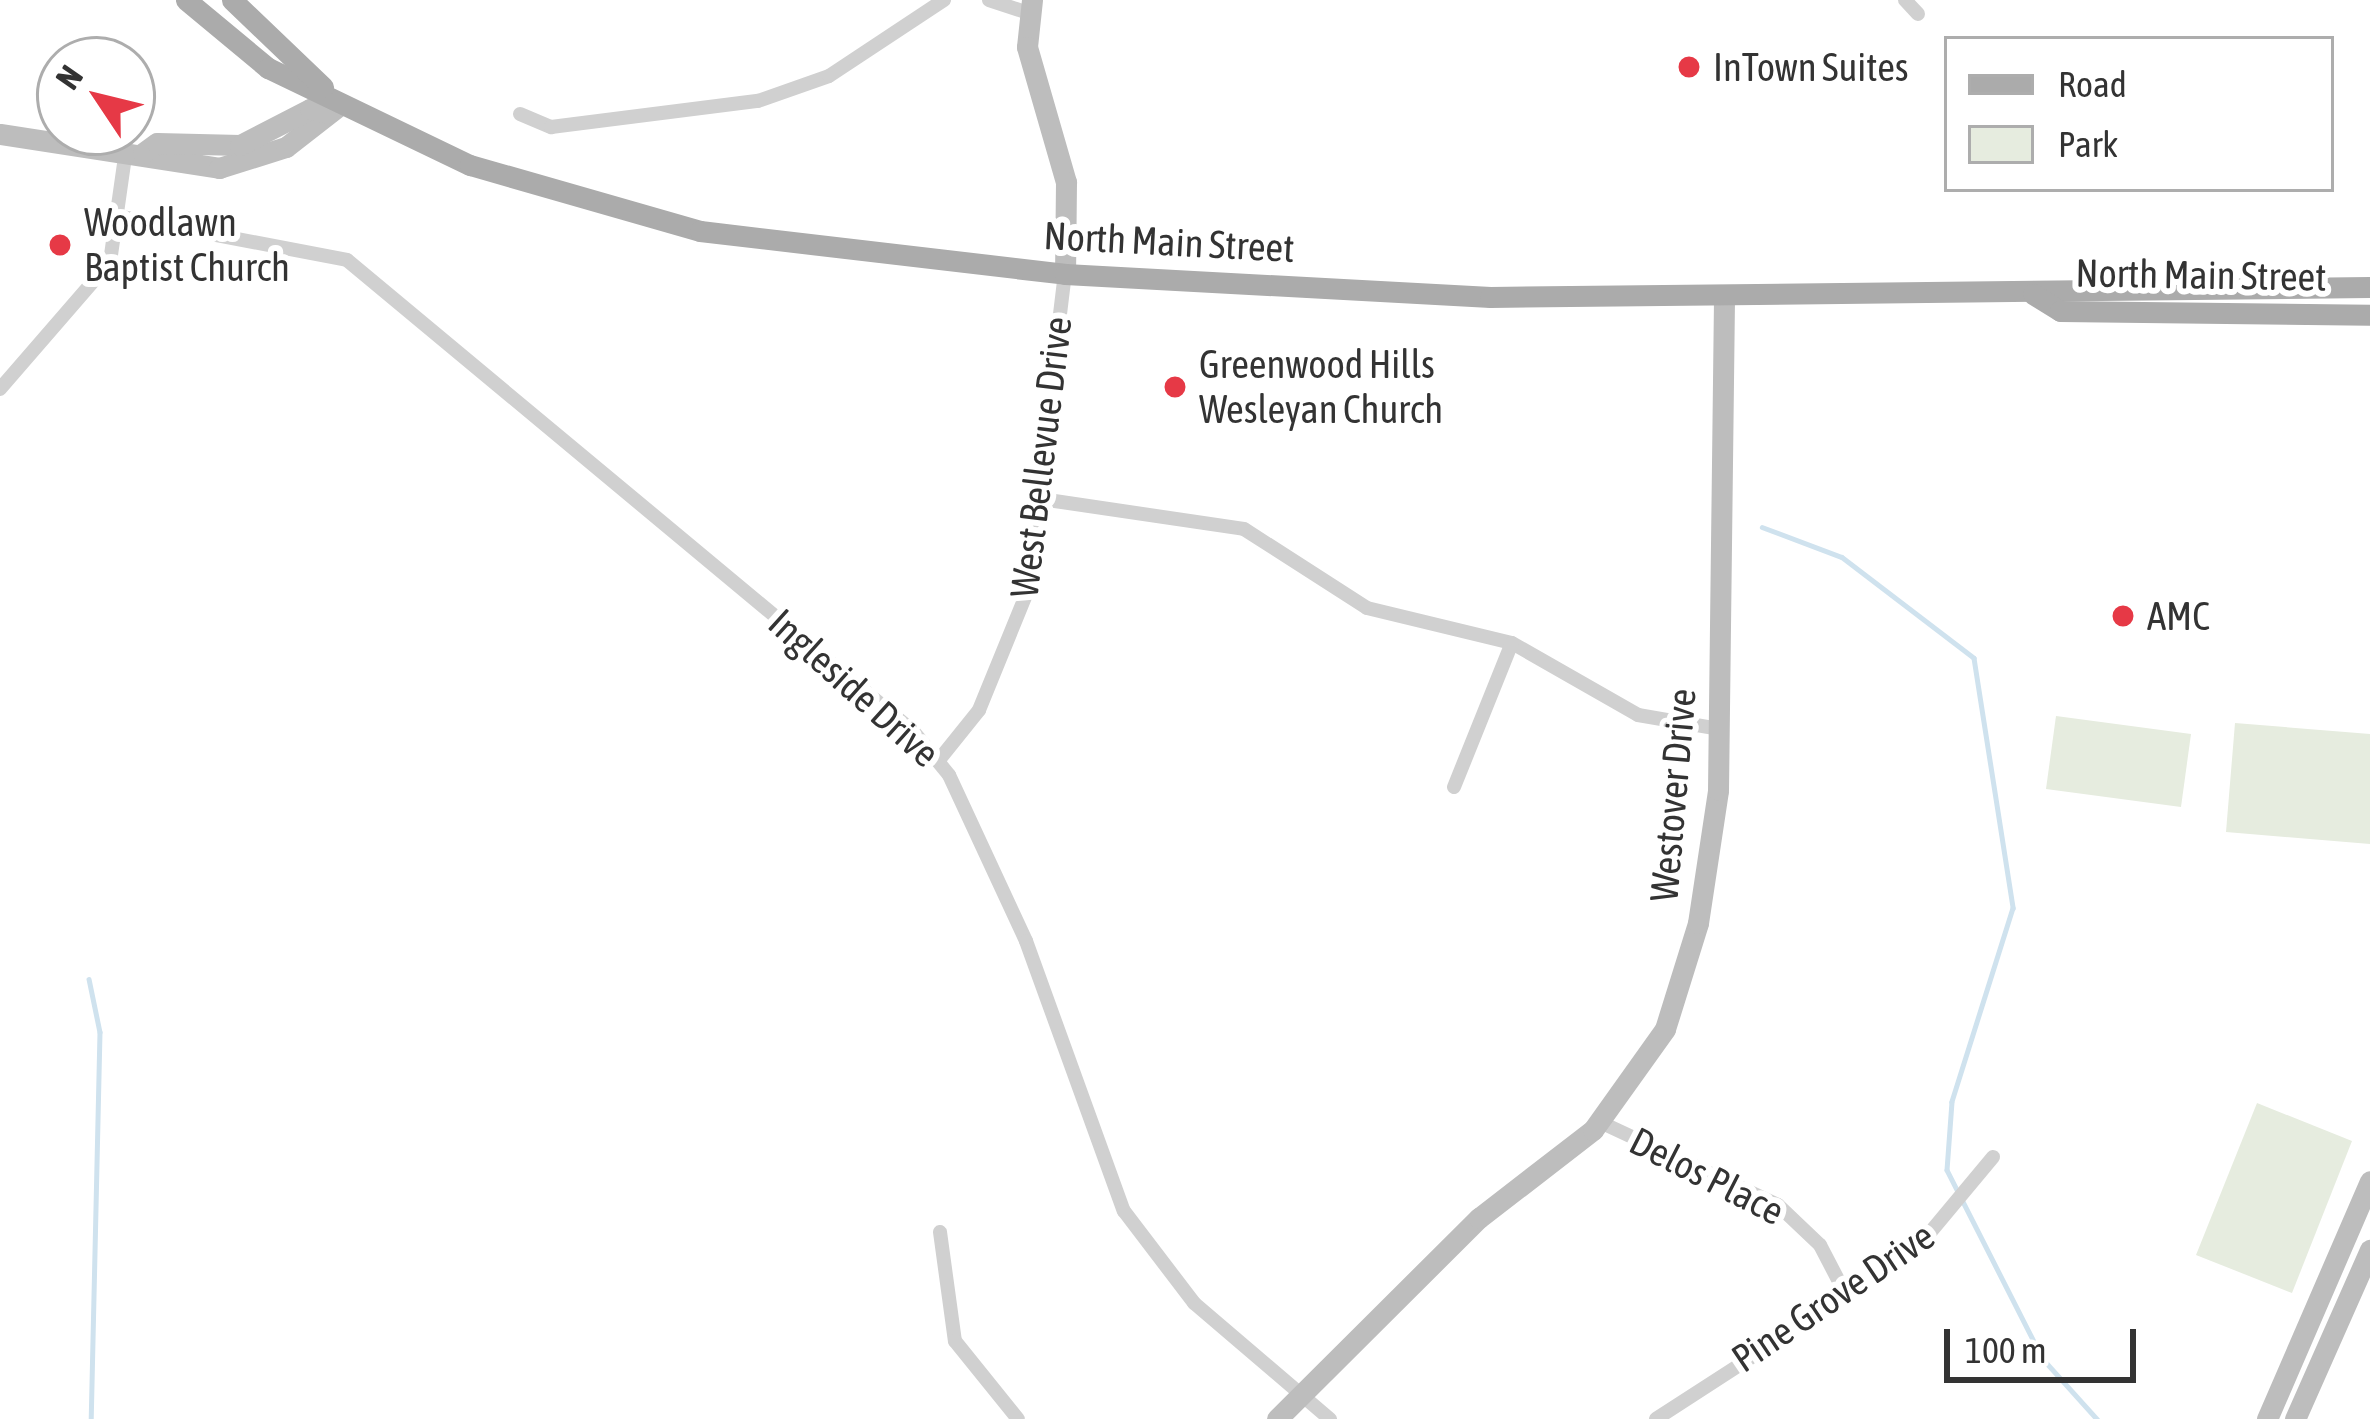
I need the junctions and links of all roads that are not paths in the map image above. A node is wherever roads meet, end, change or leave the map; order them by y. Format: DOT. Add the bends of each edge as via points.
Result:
graph roads {
  1 [pos="186,0"];
  2 [pos="232,0"];
  3 [pos="944,0"];
  4 [pos="989,0"];
  5 [pos="1905,0"];
  6 [pos="1030,6"];
  7 [pos="1918,14"];
  8 [pos="335,109"];
  9 [pos="520,114"];
  10 [pos="0,134"];
  11 [pos="36,139"];
  12 [pos="133,156"];
  13 [pos="149,156"];
  14 [pos="122,217"];
  15 [pos="1065,274"];
  16 [pos="2370,287"];
  17 [pos="2033,295"];
  18 [pos="1724,296"];
  19 [pos="2370,315"];
  20 [pos="0,389"];
  21 [pos="1041,499"];
  22 [pos="1512,643"];
  23 [pos="1720,729"];
  24 [pos="939,760"];
  25 [pos="1454,787"];
  26 [pos="1600,1122"];
  27 [pos="1993,1157"];
  28 [pos="2370,1181"];
  29 [pos="940,1232"];
  30 [pos="2370,1250"];
  31 [pos="1846,1294"];
  32 [pos="1297,1395"];
  33 [pos="1018,1419"];
  34 [pos="1276,1419"];
  35 [pos="1330,1419"];
  36 [pos="1656,1419"];
  37 [pos="2267,1419"];
  38 [pos="2295,1419"];
  1 -- 8 [label="main road" via="232,44"];
  2 -- 8 [label="main road"];
  3 -- 9 [label="street" via="829,76 758,101 551,127"];
  4 -- 6 [label="street"];
  5 -- 7 [label="street"];
  6 -- 15 [label="street" via="1032,70 1066,182"];
  8 -- 13 [label="street" via="247,164 173,164"];
  8 -- 15 [label="main road, North Main Street" via="470,165 634,217"];
  10 -- 11 [label="street"];
  12 -- 14 [label="street"];
  14 -- 20 [label="street" via="110,262"];
  14 -- 24 [label="street, Ingleside Drive" via="347,260"];
  15 -- 18 [label="main road, North Main Street"];
  15 -- 21 [label="street, West Bellevue Drive"];
  16 -- 17 [label="main road, North Main Street" via="2062,284"];
  17 -- 18 [label="main road, North Main Street"];
  17 -- 19 [label="main road, North Main Street" via="2060,311"];
  18 -- 23 [label="street, Westover Drive"];
  21 -- 22 [label="street" via="1226,523 1367,608"];
  21 -- 24 [label="street, West Bellevue Drive" via="1016,629 979,710"];
  22 -- 23 [label="street" via="1638,716"];
  22 -- 25 [label="street"];
  23 -- 26 [label="street, Westover Drive" via="1711,849 1682,981 1650,1060"];
  24 -- 32 [label="street, Ingleside Drive" via="1026,941 1124,1211 1194,1303"];
  26 -- 31 [label="street, Delos Place" via="1778,1205 1820,1245"];
  26 -- 32 [label="street, Westover Drive" via="1479,1218"];
  27 -- 31 [label="street, Pine Grove Drive" via="1928,1240"];
  28 -- 37 [label="street"];
  29 -- 33 [label="street" via="955,1341"];
  30 -- 38 [label="street"];
  31 -- 36 [label="street, Pine Grove Drive"];
  32 -- 34 [label="street, Westover Drive"];
  32 -- 35 [label="street, Ingleside Drive"];
}
